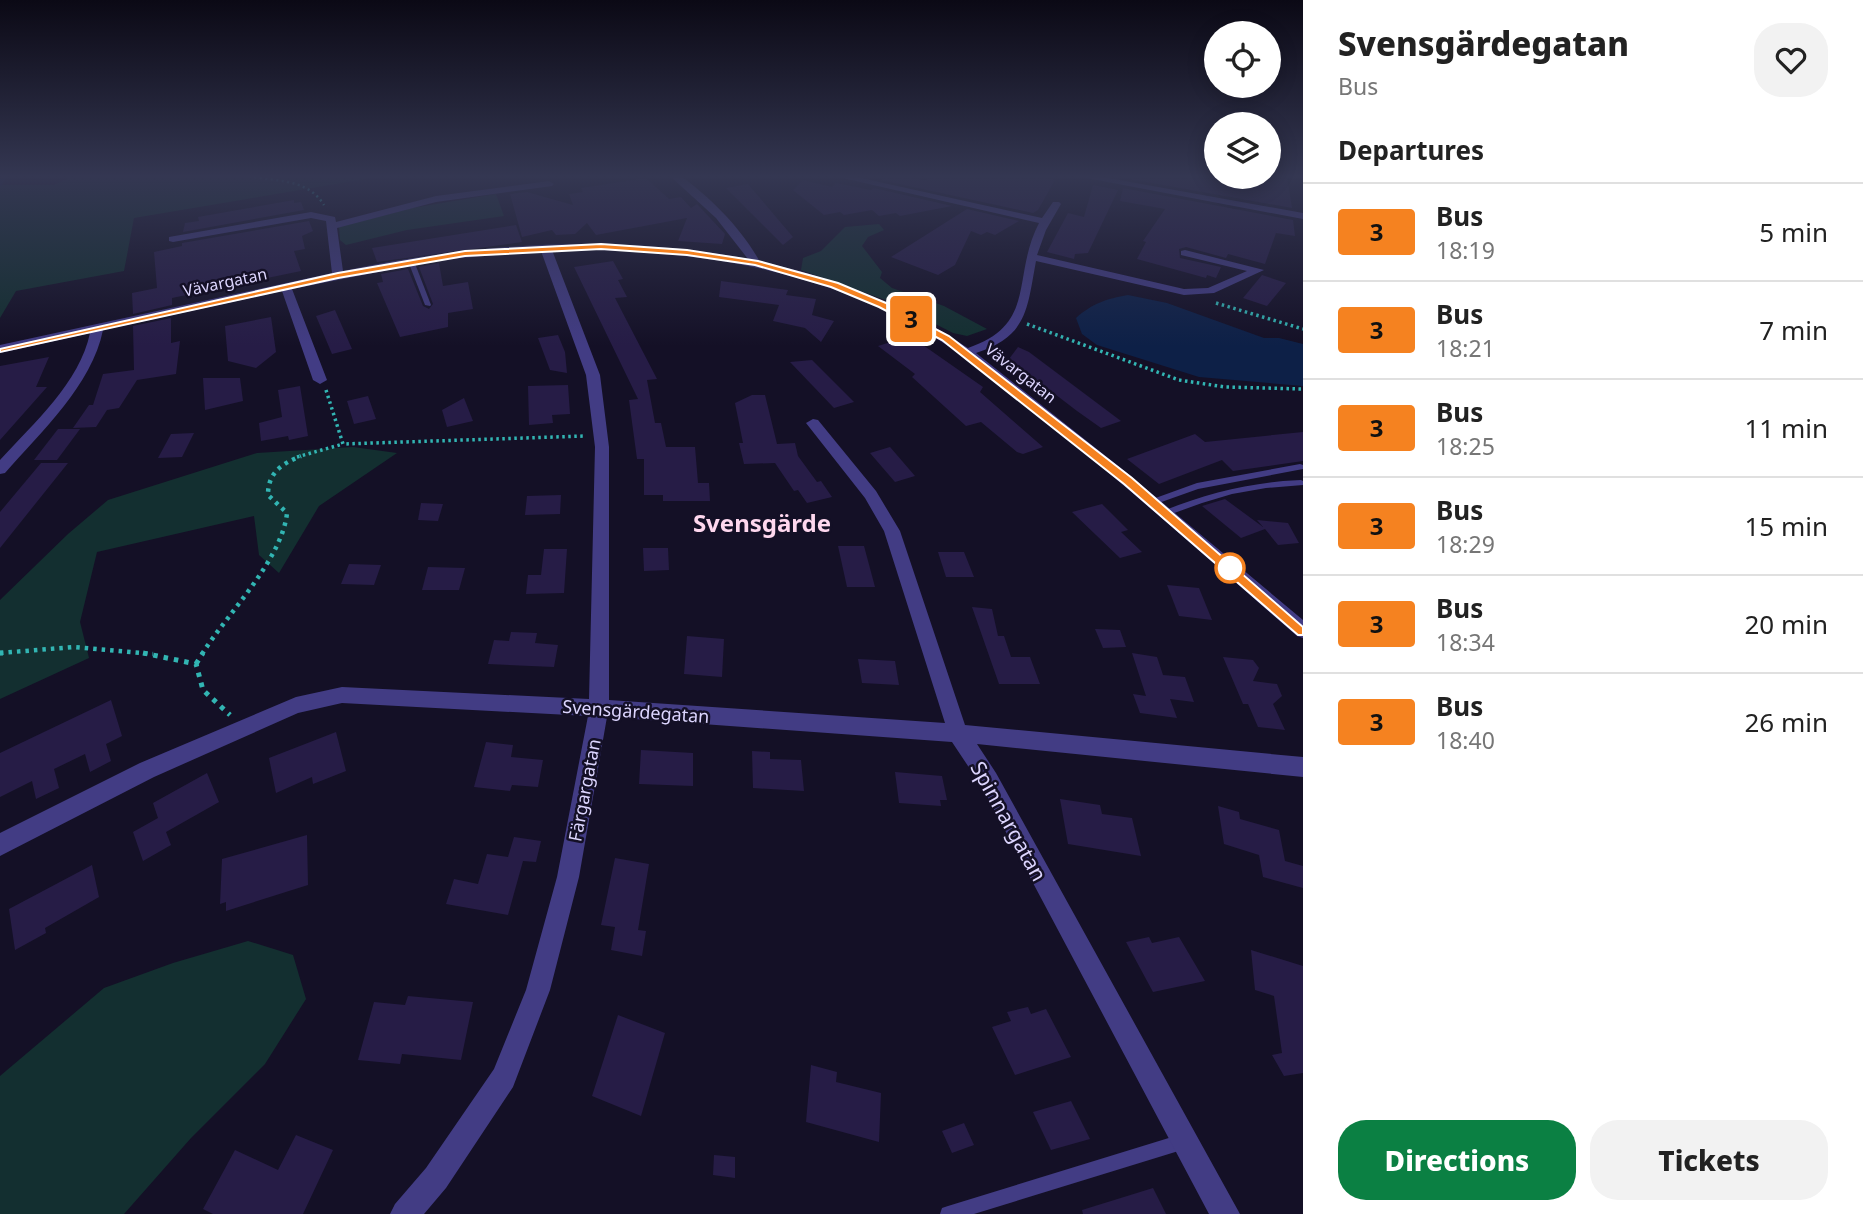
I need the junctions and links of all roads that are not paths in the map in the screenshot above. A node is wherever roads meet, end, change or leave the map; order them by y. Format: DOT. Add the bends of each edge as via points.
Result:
graph roads {
  1 [pos="209,233"];
  2 [pos="333,233"];
  3 [pos="733,233"];
  4 [pos="1039,233"];
  5 [pos="173,239"];
  6 [pos="546,248"];
  7 [pos="1185,253"];
  8 [pos="1031,257"];
  9 [pos="411,261"];
  10 [pos="755,263"];
  11 [pos="338,275"];
  12 [pos="286,287"];
  13 [pos="428,305"];
  14 [pos="97,328"];
  15 [pos="0,349"];
  16 [pos="966,352"];
  17 [pos="320,380"];
  18 [pos="813,423"];
  19 [pos="1300,467"];
  20 [pos="0,468"];
  21 [pos="1301,484"];
  22 [pos="1153,502"];
  23 [pos="1166,513"];
  24 [pos="1303,631"];
  25 [pos="599,708"];
  26 [pos="958,733"];
  27 [pos="1303,767"];
  28 [pos="0,845"];
  29 [pos="1186,1141"];
  30 [pos="405,1214"];
  31 [pos="948,1214"];
  32 [pos="1225,1214"];
  1 -- 5 [label="street"];
  2 -- 11 [label="street"];
  3 -- 10 [label="street"];
  4 -- 8 [label="street"];
  6 -- 9 [label="street, Vävargatan"];
  6 -- 10 [label="street, Vävargatan" via="651,249"];
  6 -- 25 [label="street, Färgargatan" via="593,375 600,435"];
  7 -- 8 [label="street" via="1258,271 1210,291 1193,293"];
  8 -- 16 [label="street" via="1027,288 1011,329"];
  9 -- 11 [label="street, Vävargatan"];
  9 -- 13 [label="lane"];
  10 -- 16 [label="street, Vävargatan" via="835,285 883,305"];
  11 -- 12 [label="street, Vävargatan"];
  12 -- 14 [label="street, Vävargatan"];
  12 -- 17 [label="street"];
  14 -- 15 [label="street, Vävargatan"];
  14 -- 20 [label="street" via="87,360 58,402"];
  16 -- 22 [label="street, Vävargatan"];
  18 -- 26 [label="street, Spinnargatan" via="871,495 892,531"];
  19 -- 22 [label="lane" via="1196,486"];
  21 -- 23 [label="lane" via="1229,491"];
  22 -- 23 [label="street, Vävargatan"];
  23 -- 24 [label="street, Vävargatan"];
  25 -- 26 [label="street, Svensgärdegatan"];
  25 -- 28 [label="street, Svensgärdegatan" via="342,695 296,705 147,770"];
  25 -- 30 [label="street, Färgargatan" via="568,877 538,990 514,1053 496,1089 436,1178"];
  26 -- 27 [label="street, Svensgärdegatan"];
  26 -- 29 [label="street, Spinnargatan" via="989,780"];
  29 -- 31 [label="lane"];
  29 -- 32 [label="street, Spinnargatan"];
}
